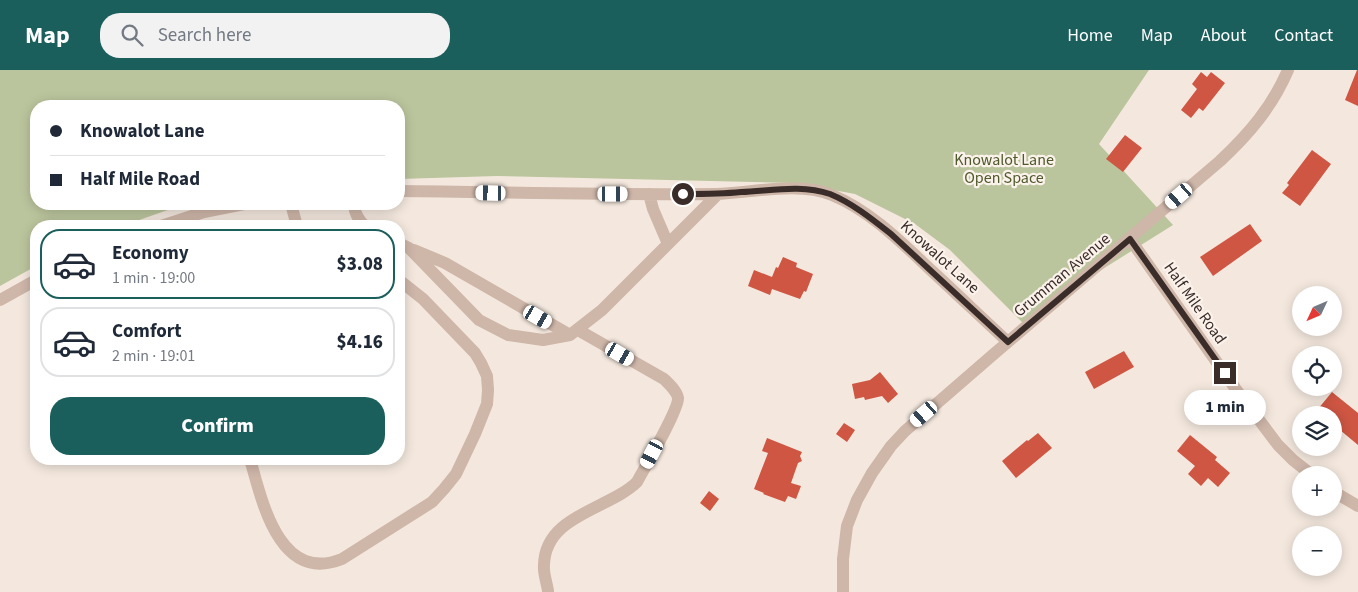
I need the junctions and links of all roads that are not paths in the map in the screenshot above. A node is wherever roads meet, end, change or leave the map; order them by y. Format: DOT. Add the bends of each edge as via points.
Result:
graph roads {
  1 [pos="1288,70"];
  2 [pos="405,192"];
  3 [pos="649,194"];
  4 [pos="718,194"];
  5 [pos="214,210"];
  6 [pos="179,220"];
  7 [pos="1130,239"];
  8 [pos="668,244"];
  9 [pos="405,246"];
  10 [pos="405,247"];
  11 [pos="30,283"];
  12 [pos="405,285"];
  13 [pos="0,300"];
  14 [pos="574,332"];
  15 [pos="1008,342"];
  16 [pos="252,465"];
  17 [pos="1301,466"];
  18 [pos="1342,497"];
  19 [pos="1358,506"];
  20 [pos="548,592"];
  21 [pos="843,592"];
  1 -- 7 [label="street, Grumman Avenue" via="1274,97 1243,139"];
  2 -- 3 [label="street, Knowalot Lane"];
  3 -- 4 [label="street, Knowalot Lane"];
  3 -- 8 [label="street"];
  4 -- 8 [label="street"];
  4 -- 15 [label="street, Knowalot Lane" via="802,189 820,191 843,200 898,240"];
  5 -- 6 [label="street"];
  7 -- 15 [label="street, Grumman Avenue"];
  7 -- 17 [label="street, Half Mile Road" via="1278,444"];
  8 -- 14 [label="street" via="602,310"];
  9 -- 14 [label="street" via="445,263"];
  10 -- 14 [label="street" via="479,320 508,335 543,340"];
  11 -- 13 [label="street"];
  12 -- 16 [label="street" via="475,353 486,376 487,404 456,474 444,489 432,502 342,559 316,563 292,553 277,535 264,509"];
  14 -- 20 [label="street" via="664,379 678,398 675,412 637,482 630,489 582,514 553,536 543,566"];
  15 -- 21 [label="street, Grumman Avenue" via="905,431 872,473 847,526"];
  18 -- 19 [label="street"];
}
